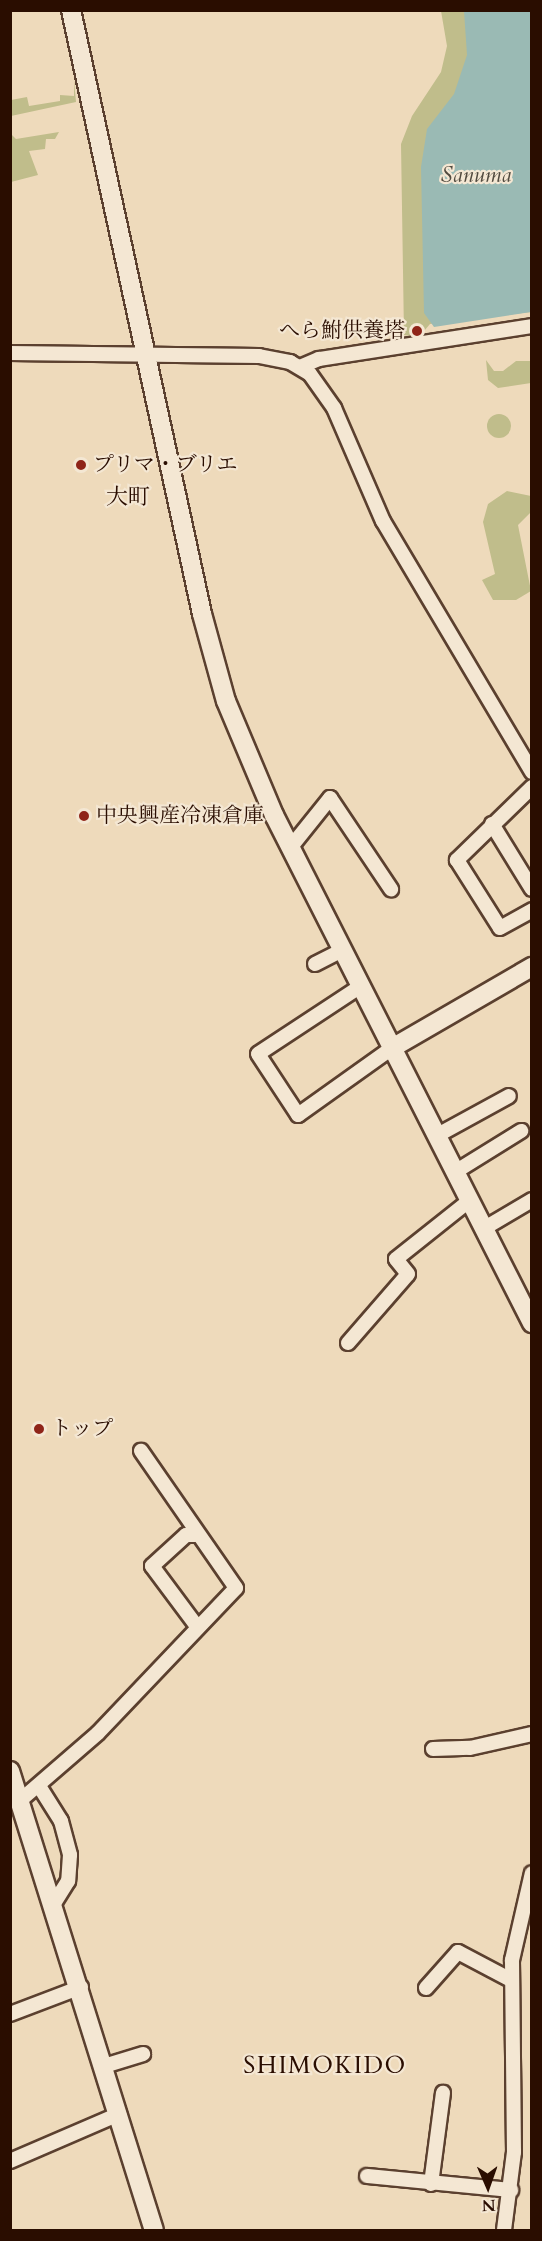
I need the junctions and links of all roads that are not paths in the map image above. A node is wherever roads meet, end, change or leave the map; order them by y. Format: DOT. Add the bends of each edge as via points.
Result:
graph roads {
  1 [pos="71,10"];
  2 [pos="531,326"];
  3 [pos="10,354"];
  4 [pos="148,357"];
  5 [pos="300,366"];
  6 [pos="531,772"];
  7 [pos="531,787"];
  8 [pos="492,825"];
  9 [pos="290,848"];
  10 [pos="391,889"];
  11 [pos="531,889"];
  12 [pos="531,910"];
  13 [pos="342,950"];
  14 [pos="315,964"];
  15 [pos="531,967"];
  16 [pos="361,986"];
  17 [pos="392,1048"];
  18 [pos="509,1096"];
  19 [pos="521,1131"];
  20 [pos="436,1136"];
  21 [pos="455,1173"];
  22 [pos="531,1200"];
  23 [pos="469,1201"];
  24 [pos="483,1229"];
  25 [pos="531,1323"];
  26 [pos="348,1343"];
  27 [pos="141,1450"];
  28 [pos="195,1535"];
  29 [pos="196,1625"];
  30 [pos="531,1734"];
  31 [pos="433,1749"];
  32 [pos="10,1771"];
  33 [pos="39,1786"];
  34 [pos="23,1798"];
  35 [pos="531,1873"];
  36 [pos="55,1902"];
  37 [pos="512,1980"];
  38 [pos="81,1987"];
  39 [pos="426,1988"];
  40 [pos="10,2014"];
  41 [pos="142,2054"];
  42 [pos="104,2066"];
  43 [pos="443,2093"];
  44 [pos="119,2114"];
  45 [pos="10,2161"];
  46 [pos="368,2176"];
  47 [pos="431,2184"];
  48 [pos="511,2190"];
  49 [pos="154,2230"];
  50 [pos="504,2230"];
  1 -- 4 [label="street"];
  2 -- 5 [label="street" via="319,358"];
  3 -- 4 [label="street"];
  4 -- 5 [label="street" via="259,356"];
  4 -- 9 [label="street" via="219,679"];
  5 -- 6 [label="street" via="326,394 383,521"];
  7 -- 8 [label="street"];
  8 -- 11 [label="street"];
  8 -- 12 [label="street" via="457,860 500,928"];
  9 -- 10 [label="street" via="330,798"];
  9 -- 13 [label="street"];
  13 -- 14 [label="street"];
  13 -- 16 [label="street"];
  15 -- 17 [label="street"];
  16 -- 17 [label="street"];
  16 -- 17 [label="street" via="258,1054 298,1114"];
  17 -- 20 [label="street"];
  18 -- 20 [label="street"];
  19 -- 21 [label="street"];
  20 -- 21 [label="street"];
  21 -- 23 [label="street"];
  22 -- 24 [label="street"];
  23 -- 24 [label="street"];
  23 -- 26 [label="street" via="400,1254 395,1261 408,1274"];
  24 -- 25 [label="street"];
  27 -- 28 [label="street"];
  28 -- 29 [label="street" via="236,1588"];
  28 -- 29 [label="street" via="186,1535 152,1566"];
  29 -- 33 [label="street" via="106,1725"];
  30 -- 31 [label="street" via="470,1748"];
  32 -- 34 [label="street"];
  33 -- 34 [label="street"];
  33 -- 36 [label="street" via="61,1821 70,1855 68,1881"];
  34 -- 36 [label="street"];
  35 -- 37 [label="street"];
  36 -- 38 [label="street"];
  37 -- 39 [label="street" via="458,1952"];
  37 -- 48 [label="street"];
  38 -- 40 [label="street"];
  38 -- 42 [label="street"];
  41 -- 42 [label="street"];
  42 -- 44 [label="street"];
  43 -- 47 [label="street"];
  44 -- 45 [label="street"];
  44 -- 49 [label="street"];
  46 -- 47 [label="street"];
  47 -- 48 [label="street"];
  48 -- 50 [label="street"];
}
